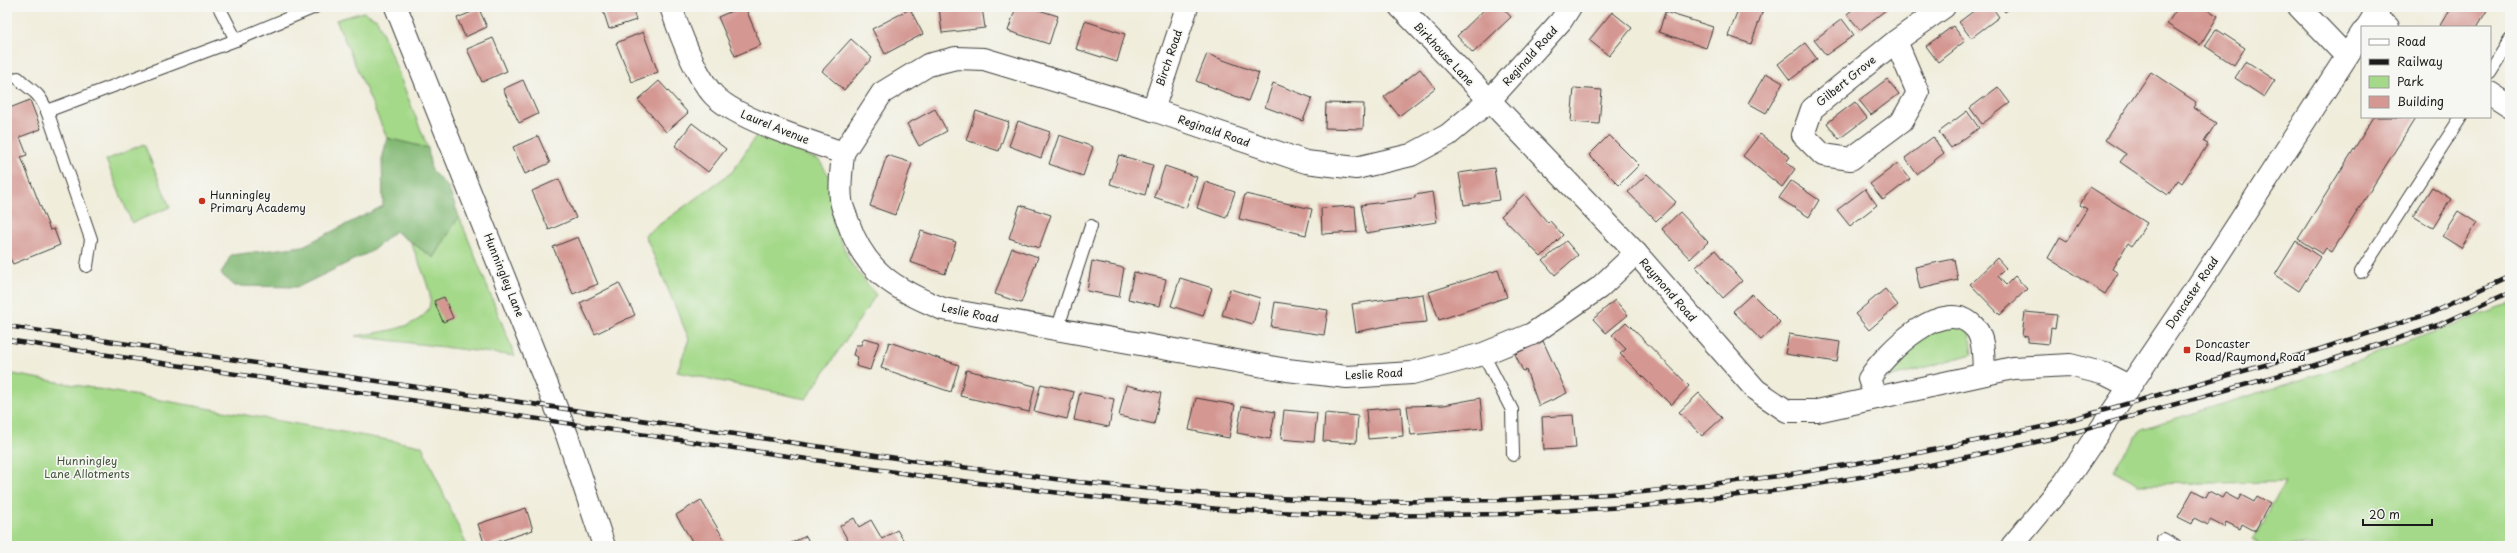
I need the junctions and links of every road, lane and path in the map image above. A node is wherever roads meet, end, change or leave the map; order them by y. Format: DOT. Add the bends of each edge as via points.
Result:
graph roads {
  1 [pos="315,7"];
  2 [pos="396,7"];
  3 [pos="671,7"];
  4 [pos="1187,7"];
  5 [pos="1400,7"];
  6 [pos="1944,7"];
  7 [pos="2300,7"];
  8 [pos="220,9"];
  9 [pos="1560,12"];
  10 [pos="2361,38"];
  11 [pos="236,40"];
  12 [pos="2510,40"];
  13 [pos="1896,41"];
  14 [pos="2346,56"];
  15 [pos="2491,70"];
  16 [pos="18,78"];
  17 [pos="2491,94"];
  18 [pos="1489,101"];
  19 [pos="2510,106"];
  20 [pos="1153,110"];
  21 [pos="47,111"];
  22 [pos="2460,118"];
  23 [pos="843,153"];
  24 [pos="1091,226"];
  25 [pos="1636,253"];
  26 [pos="87,266"];
  27 [pos="2361,272"];
  28 [pos="1057,330"];
  29 [pos="1482,354"];
  30 [pos="1984,373"];
  31 [pos="2129,386"];
  32 [pos="1876,398"];
  33 [pos="1513,455"];
  34 [pos="2163,540"];
  35 [pos="599,544"];
  36 [pos="2012,546"];
  37 [pos="2175,546"];
  1 -- 11 [label="lane"];
  2 -- 35 [label="main road, Hunningley Lane" via="567,435"];
  3 -- 23 [label="main road, Laurel Avenue" via="711,93 739,113"];
  4 -- 20 [label="main road, Birch Road"];
  5 -- 18 [label="main road, Birkhouse Lane"];
  6 -- 13 [label="main road, Gilbert Grove"];
  7 -- 14 [label="main road"];
  8 -- 11 [label="lane"];
  9 -- 18 [label="main road, Reginald Road"];
  10 -- 14 [label="main road, Doncaster Road"];
  11 -- 21 [label="lane"];
  12 -- 15 [label="lane"];
  13 -- 13 [label="main road, Gilbert Grove" via="1918,93 1902,121 1851,159 1823,155 1803,135 1812,109"];
  14 -- 31 [label="main road, Doncaster Road" via="2201,281"];
  16 -- 21 [label="lane" via="26,86 36,90"];
  17 -- 19 [label="main road"];
  18 -- 20 [label="main road, Reginald Road" via="1448,135 1411,155 1356,168 1306,162"];
  18 -- 25 [label="main road, Raymond Road"];
  20 -- 23 [label="main road, Reginald Road" via="984,59 956,58 928,65 882,93"];
  21 -- 26 [label="lane" via="91,239"];
  22 -- 27 [label="lane"];
  23 -- 28 [label="main road, Leslie Road" via="841,200 855,244 870,266 891,284 914,298 943,309"];
  24 -- 28 [label="lane"];
  25 -- 29 [label="main road, Leslie Road" via="1598,288 1532,334"];
  25 -- 32 [label="main road, Raymond Road" via="1756,390 1788,411 1817,411"];
  28 -- 29 [label="main road, Leslie Road" via="1287,370 1347,377 1412,373"];
  29 -- 33 [label="lane" via="1512,410"];
  30 -- 31 [label="main road, Raymond Road" via="2013,368 2070,365 2105,374"];
  30 -- 32 [label="main road, Raymond Road"];
  30 -- 32 [label="main road" via="1982,344 1976,328 1959,317 1937,318 1911,334 1880,362 1869,379"];
  31 -- 36 [label="main road, Doncaster Road" via="2066,482"];
  34 -- 37 [label="lane"];
}
